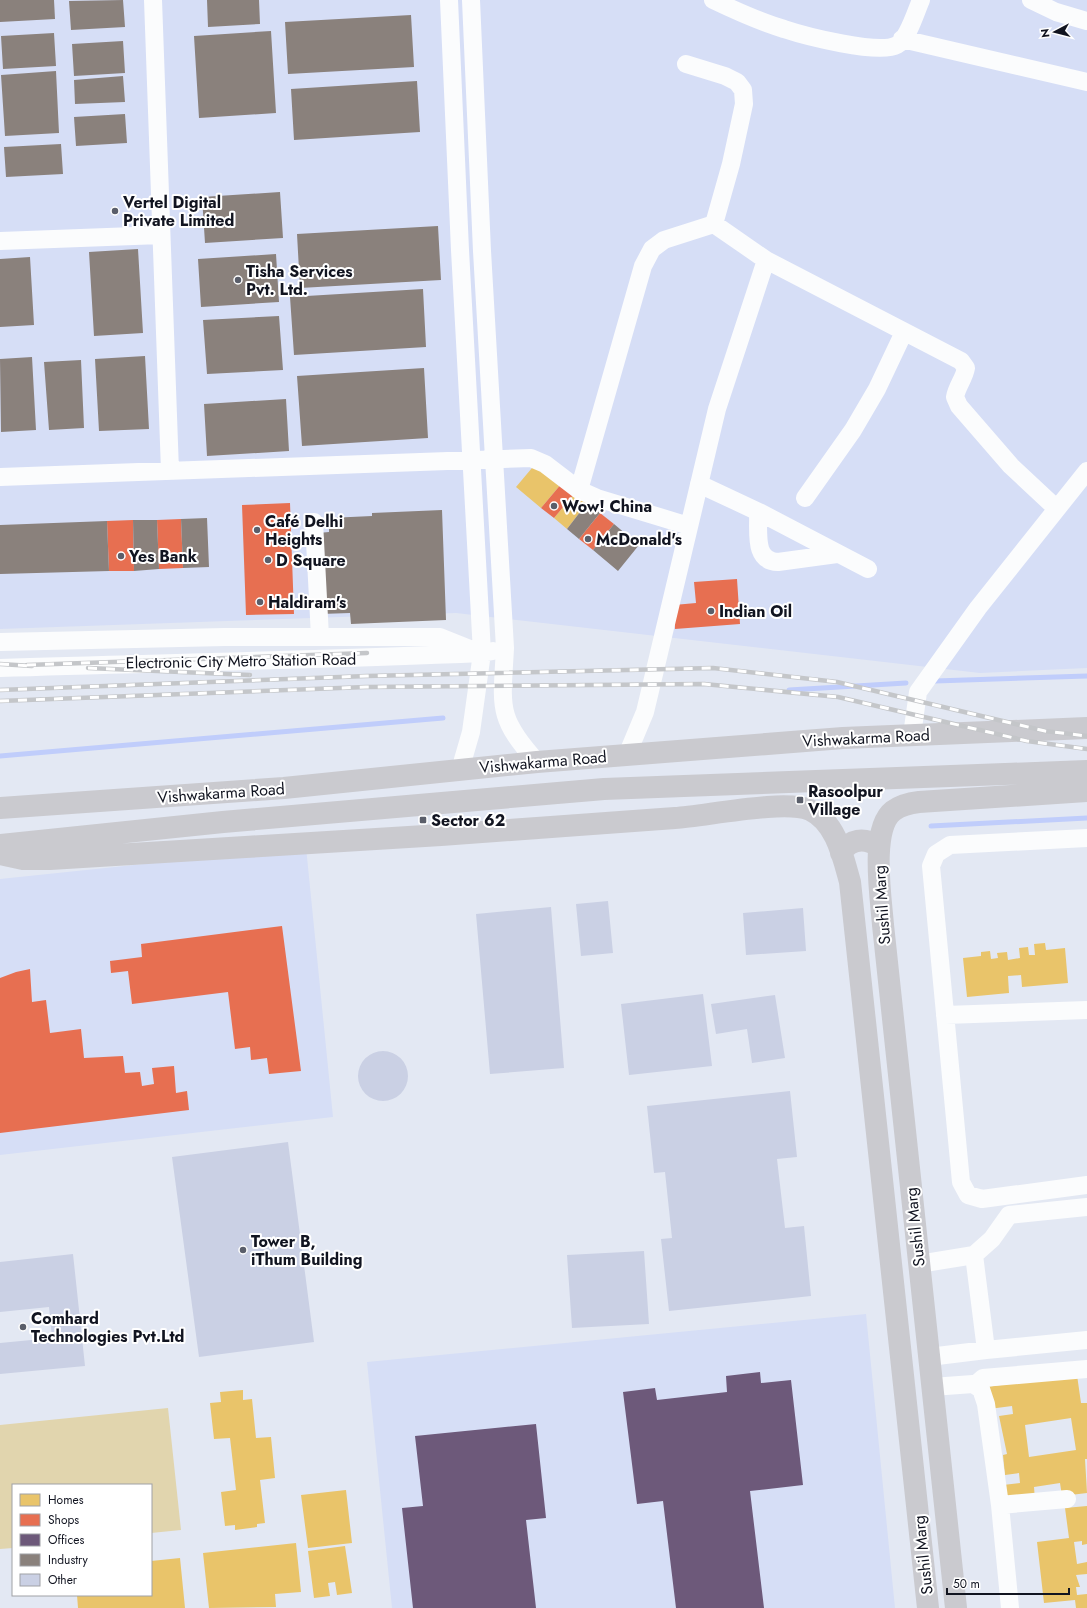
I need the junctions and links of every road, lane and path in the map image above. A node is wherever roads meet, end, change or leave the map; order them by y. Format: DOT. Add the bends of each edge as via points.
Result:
graph roads {
  1 [pos="153,0"];
  2 [pos="471,0"];
  3 [pos="713,0"];
  4 [pos="1031,0"];
  5 [pos="449,1"];
  6 [pos="915,2"];
  7 [pos="1087,21"];
  8 [pos="902,39"];
  9 [pos="686,64"];
  10 [pos="1087,82"];
  11 [pos="714,224"];
  12 [pos="161,235"];
  13 [pos="0,241"];
  14 [pos="766,260"];
  15 [pos="904,332"];
  16 [pos="494,459"];
  17 [pos="472,460"];
  18 [pos="170,471"];
  19 [pos="1087,471"];
  20 [pos="0,477"];
  21 [pos="699,484"];
  22 [pos="579,490"];
  23 [pos="805,498"];
  24 [pos="1056,508"];
  25 [pos="758,512"];
  26 [pos="314,522"];
  27 [pos="689,526"];
  28 [pos="837,554"];
  29 [pos="868,569"];
  30 [pos="320,637"];
  31 [pos="0,642"];
  32 [pos="505,648"];
  33 [pos="482,653"];
  34 [pos="0,668"];
  35 [pos="1087,728"];
  36 [pos="912,735"];
  37 [pos="627,755"];
  38 [pos="537,762"];
  39 [pos="460,770"];
  40 [pos="1087,771"];
  41 [pos="769,782"];
  42 [pos="284,788"];
  43 [pos="620,788"];
  44 [pos="1087,791"];
  45 [pos="220,793"];
  46 [pos="798,806"];
  47 [pos="0,808"];
  48 [pos="286,817"];
  49 [pos="623,821"];
  50 [pos="222,822"];
  51 [pos="1087,838"];
  52 [pos="0,844"];
  53 [pos="878,846"];
  54 [pos="841,853"];
  55 [pos="0,854"];
  56 [pos="1087,1010"];
  57 [pos="945,1015"];
  58 [pos="1087,1186"];
  59 [pos="1087,1207"];
  60 [pos="974,1255"];
  61 [pos="919,1264"];
  62 [pos="1087,1340"];
  63 [pos="986,1350"];
  64 [pos="929,1357"];
  65 [pos="1087,1369"];
  66 [pos="975,1385"];
  67 [pos="932,1387"];
  68 [pos="1067,1499"];
  69 [pos="1000,1505"];
  70 [pos="928,1608"];
  71 [pos="956,1608"];
  72 [pos="1010,1608"];
  1 -- 12 [label="street"];
  2 -- 5 [label="street"];
  2 -- 16 [label="street"];
  3 -- 8 [label="street" via="784,29 860,47 881,49 897,45"];
  4 -- 7 [label="street" via="1056,12"];
  5 -- 17 [label="street"];
  6 -- 8 [label="street" via="908,30"];
  8 -- 10 [label="street"];
  9 -- 11 [label="street" via="725,76 737,82 743,90 744,104"];
  11 -- 14 [label="street"];
  11 -- 22 [label="street" via="664,240 652,249 643,266"];
  12 -- 13 [label="street"];
  12 -- 18 [label="street"];
  14 -- 15 [label="street"];
  14 -- 21 [label="street" via="717,409"];
  15 -- 23 [label="street" via="877,389 853,430"];
  15 -- 24 [label="street" via="961,361 966,368 965,377 956,388 954,397 959,406 1011,466"];
  16 -- 17 [label="street"];
  16 -- 22 [label="street" via="531,458 545,464"];
  16 -- 32 [label="street"];
  17 -- 18 [label="street"];
  17 -- 33 [label="street"];
  18 -- 20 [label="street"];
  19 -- 24 [label="street"];
  21 -- 25 [label="street"];
  21 -- 27 [label="street"];
  22 -- 27 [label="street" via="597,498"];
  24 -- 36 [label="street" via="978,608 918,692"];
  25 -- 28 [label="street"];
  25 -- 28 [label="street" via="760,552 770,562"];
  26 -- 30 [label="street"];
  27 -- 37 [label="street" via="645,712"];
  28 -- 29 [label="street"];
  30 -- 31 [label="street"];
  30 -- 33 [label="street" via="440,637"];
  32 -- 33 [label="street, Electronic City Metro Station Road"];
  32 -- 38 [label="street" via="502,703 504,714 510,728"];
  33 -- 34 [label="street, Electronic City Metro Station Road"];
  33 -- 39 [label="street" via="471,732"];
  35 -- 36 [label="street, Vishwakarma Road"];
  36 -- 37 [label="street, Vishwakarma Road"];
  37 -- 38 [label="street, Vishwakarma Road"];
  38 -- 39 [label="street, Vishwakarma Road"];
  39 -- 42 [label="street, Vishwakarma Road"];
  40 -- 41 [label="street, Vishwakarma Road"];
  41 -- 43 [label="street, Vishwakarma Road"];
  41 -- 46 [label="street"];
  42 -- 45 [label="street, Vishwakarma Road"];
  42 -- 48 [label="street" via="276,792 270,803 276,814"];
  43 -- 48 [label="street, Vishwakarma Road"];
  43 -- 49 [label="street"];
  44 -- 53 [label="street" via="906,804 892,812 885,823"];
  45 -- 47 [label="street, Vishwakarma Road"];
  45 -- 50 [label="street" via="233,797 238,808 232,819"];
  46 -- 49 [label="street"];
  46 -- 54 [label="street, Sushil Marg" via="811,810 821,817 837,840"];
  48 -- 50 [label="street, Vishwakarma Road"];
  49 -- 55 [label="street" via="50,859 23,859"];
  50 -- 52 [label="street, Vishwakarma Road"];
  51 -- 57 [label="street" via="950,845 936,854 931,866"];
  53 -- 54 [label="street" via="872,842 856,841 846,845"];
  53 -- 61 [label="street, Sushil Marg" via="883,925"];
  54 -- 70 [label="street, Sushil Marg" via="850,882"];
  56 -- 57 [label="street"];
  57 -- 58 [label="street" via="961,1182 968,1195 982,1199"];
  59 -- 60 [label="street" via="1009,1215 992,1239"];
  60 -- 61 [label="street"];
  60 -- 63 [label="street"];
  61 -- 64 [label="street, Sushil Marg"];
  62 -- 63 [label="street"];
  63 -- 64 [label="street"];
  64 -- 67 [label="street, Sushil Marg"];
  65 -- 66 [label="street" via="983,1378"];
  66 -- 67 [label="street"];
  66 -- 69 [label="street" via="981,1389 986,1404"];
  67 -- 71 [label="street, Sushil Marg"];
  68 -- 69 [label="street"];
  69 -- 72 [label="street"];
}
